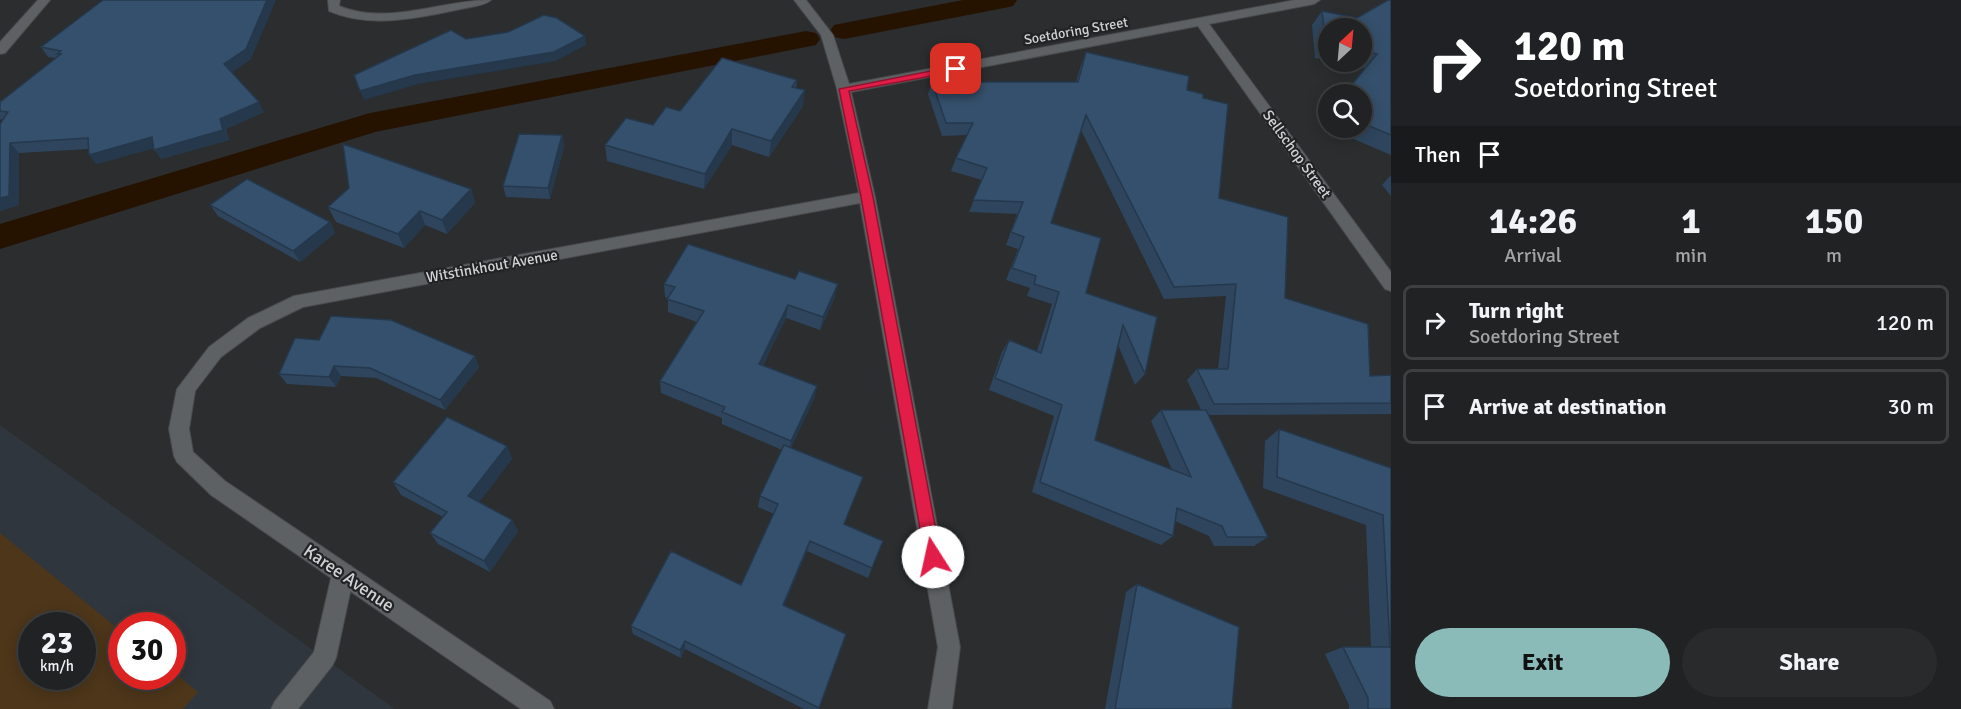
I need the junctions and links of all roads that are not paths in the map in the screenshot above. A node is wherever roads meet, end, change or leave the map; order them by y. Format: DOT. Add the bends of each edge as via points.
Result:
graph roads {
  1 [pos="44,0"];
  2 [pos="334,0"];
  3 [pos="485,0"];
  4 [pos="800,0"];
  5 [pos="1314,0"];
  6 [pos="1202,23"];
  7 [pos="0,50"];
  8 [pos="844,89"];
  9 [pos="867,197"];
  10 [pos="1391,285"];
  11 [pos="179,429"];
  12 [pos="343,574"];
  13 [pos="283,709"];
  14 [pos="542,709"];
  15 [pos="940,709"];
  1 -- 7 [label="street"];
  2 -- 3 [label="street" via="333,8 344,15 368,17"];
  4 -- 8 [label="street" via="827,35"];
  5 -- 6 [label="street, Soetdoring Street"];
  6 -- 8 [label="street, Soetdoring Street"];
  6 -- 10 [label="street, Sellschop Street"];
  8 -- 9 [label="street"];
  9 -- 11 [label="street, Witstinkhout Avenue" via="300,301 254,323 215,352 186,389"];
  9 -- 15 [label="street" via="949,647"];
  11 -- 12 [label="street, Karee Avenue" via="184,456 218,488"];
  12 -- 13 [label="street" via="324,658"];
  12 -- 14 [label="street, Karee Avenue"];
}
